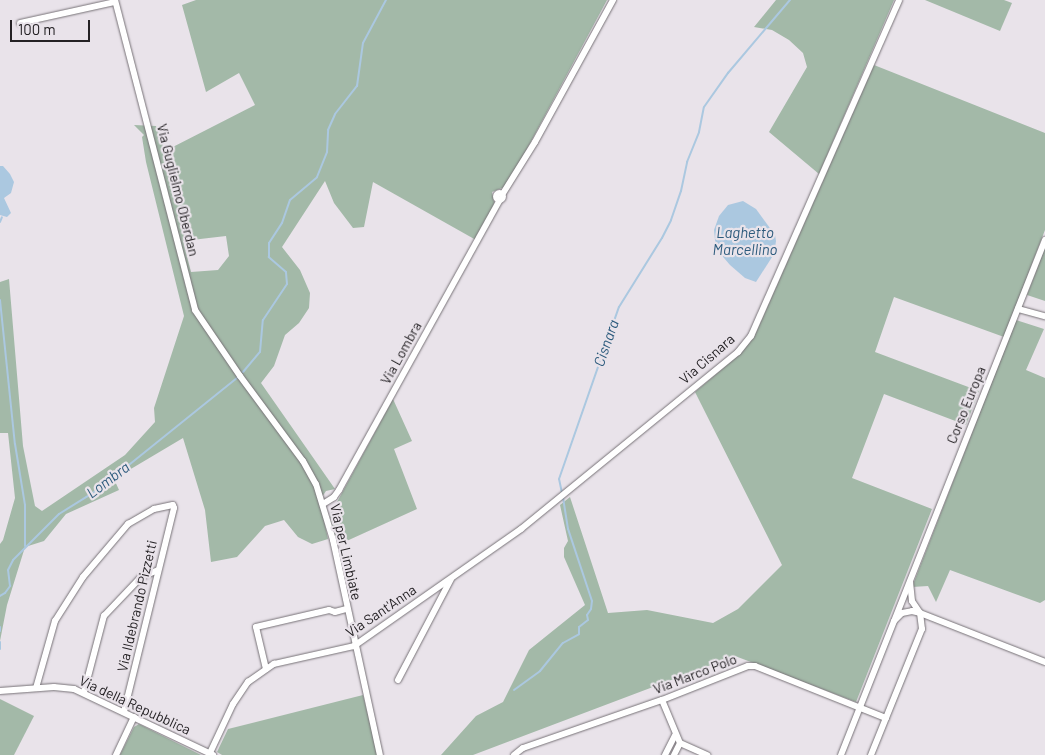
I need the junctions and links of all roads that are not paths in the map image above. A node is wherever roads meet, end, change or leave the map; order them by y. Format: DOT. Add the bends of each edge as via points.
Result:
graph roads {
  1 [pos="613,0"];
  2 [pos="899,0"];
  3 [pos="115,1"];
  4 [pos="20,23"];
  5 [pos="1045,240"];
  6 [pos="1018,309"];
  7 [pos="1045,316"];
  8 [pos="240,376"];
  9 [pos="323,504"];
  10 [pos="158,570"];
  11 [pos="451,579"];
  12 [pos="910,579"];
  13 [pos="437,589"];
  14 [pos="346,609"];
  15 [pos="920,612"];
  16 [pos="891,626"];
  17 [pos="354,646"];
  18 [pos="1045,662"];
  19 [pos="266,669"];
  20 [pos="398,680"];
  21 [pos="36,688"];
  22 [pos="0,691"];
  23 [pos="84,692"];
  24 [pos="662,700"];
  25 [pos="860,706"];
  26 [pos="124,712"];
  27 [pos="134,717"];
  28 [pos="886,718"];
  29 [pos="675,735"];
  30 [pos="680,743"];
  31 [pos="116,755"];
  32 [pos="211,755"];
  33 [pos="380,755"];
  34 [pos="514,755"];
  35 [pos="665,755"];
  36 [pos="674,755"];
  37 [pos="707,755"];
  38 [pos="841,755"];
  39 [pos="871,755"];
  1 -- 9 [label="street, Via Lombra" via="339,490"];
  2 -- 11 [label="street, Via Cisnara" via="751,336 738,352 565,494"];
  3 -- 4 [label="street"];
  3 -- 8 [label="street, Via Guglielmo Oberdan" via="195,310"];
  5 -- 6 [label="street, Corso Europa"];
  6 -- 7 [label="street"];
  6 -- 12 [label="street, Corso Europa"];
  8 -- 9 [label="street, Via per Limbiate" via="304,461"];
  9 -- 14 [label="street, Via per Limbiate"];
  10 -- 21 [label="street, Via Ildebrando Pizzetti" via="173,505 154,509 128,524 83,577 54,621"];
  10 -- 23 [label="street" via="141,577 104,616"];
  10 -- 26 [label="street, Via Ildebrando Pizzetti"];
  11 -- 13 [label="street, Via Cisnara"];
  11 -- 20 [label="street"];
  12 -- 15 [label="street, Corso Europa" via="912,602"];
  12 -- 16 [label="street, Corso Europa"];
  13 -- 17 [label="street, Via Sant'Anna"];
  14 -- 17 [label="street, Via per Limbiate"];
  14 -- 19 [label="street" via="256,627"];
  15 -- 16 [label="street" via="902,613"];
  15 -- 18 [label="street"];
  15 -- 28 [label="street, Corso Europa" via="922,629"];
  16 -- 25 [label="street, Corso Europa"];
  17 -- 19 [label="street, Via Sant'Anna" via="286,660"];
  17 -- 33 [label="street, Via per Limbiate"];
  19 -- 32 [label="street, Via Sant'Anna" via="241,691"];
  21 -- 22 [label="street, Via della Repubblica"];
  21 -- 23 [label="street, Via della Repubblica"];
  23 -- 26 [label="street, Via della Repubblica"];
  24 -- 25 [label="street, Via Marco Polo" via="755,666"];
  24 -- 29 [label="street"];
  24 -- 34 [label="street, Via Marco Polo" via="523,748"];
  25 -- 28 [label="street, Via Marco Polo"];
  25 -- 38 [label="street, Corso Europa"];
  26 -- 27 [label="street, Via della Repubblica"];
  27 -- 31 [label="street"];
  27 -- 32 [label="street, Via della Repubblica"];
  28 -- 39 [label="street, Corso Europa"];
  29 -- 30 [label="street"];
  29 -- 35 [label="street"];
  30 -- 36 [label="street"];
  30 -- 37 [label="street"];
}
